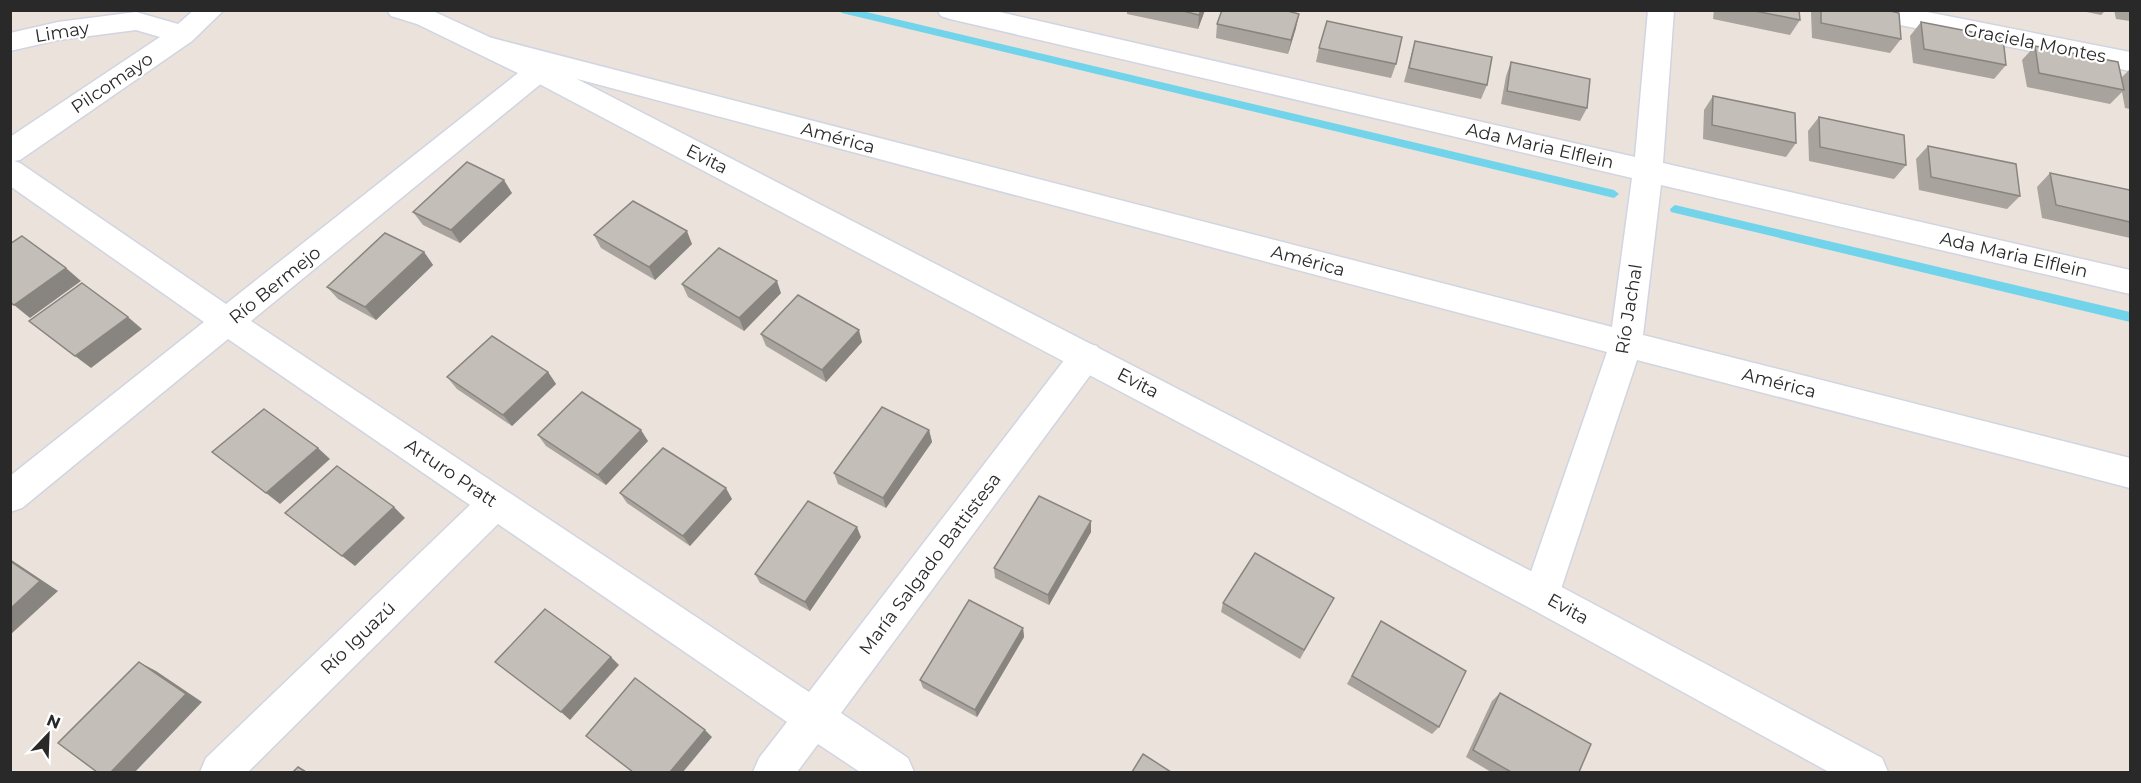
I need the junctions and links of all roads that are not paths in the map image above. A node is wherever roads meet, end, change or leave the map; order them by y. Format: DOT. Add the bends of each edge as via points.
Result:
graph roads {
  1 [pos="211,10"];
  2 [pos="400,10"];
  3 [pos="950,10"];
  4 [pos="1661,10"];
  5 [pos="1870,10"];
  6 [pos="183,35"];
  7 [pos="10,42"];
  8 [pos="487,45"];
  9 [pos="2130,62"];
  10 [pos="538,71"];
  11 [pos="10,152"];
  12 [pos="10,171"];
  13 [pos="1648,171"];
  14 [pos="2130,282"];
  15 [pos="230,323"];
  16 [pos="1626,344"];
  17 [pos="1086,356"];
  18 [pos="2130,473"];
  19 [pos="10,497"];
  20 [pos="496,504"];
  21 [pos="1541,595"];
  22 [pos="814,718"];
  23 [pos="220,772"];
  24 [pos="774,772"];
  25 [pos="894,772"];
  26 [pos="1868,772"];
  1 -- 6 [label="street, Pilcomayo"];
  2 -- 8 [label="street, Evita"];
  3 -- 13 [label="street, Ada Maria Elflein"];
  4 -- 13 [label="street, Río Jachal"];
  5 -- 9 [label="street, Graciela Montes"];
  6 -- 7 [label="street, Limay" via="136,21"];
  6 -- 11 [label="street, Pilcomayo"];
  8 -- 10 [label="street, Evita"];
  8 -- 16 [label="street, América"];
  10 -- 15 [label="street, Río Bermejo"];
  10 -- 17 [label="street, Evita"];
  12 -- 15 [label="street, Arturo Pratt"];
  13 -- 14 [label="street, Ada Maria Elflein"];
  13 -- 16 [label="street, Río Jachal"];
  15 -- 19 [label="street, Río Bermejo"];
  15 -- 20 [label="street, Arturo Pratt"];
  16 -- 18 [label="street, América"];
  16 -- 21 [label="street, Río Jachal"];
  17 -- 21 [label="street, Evita"];
  17 -- 22 [label="street, María Salgado Battistesa"];
  20 -- 22 [label="street, Arturo Pratt"];
  20 -- 23 [label="street, Río Iguazú"];
  21 -- 26 [label="street, Evita"];
  22 -- 24 [label="street, María Salgado Battistesa"];
  22 -- 25 [label="street, Arturo Pratt"];
}
